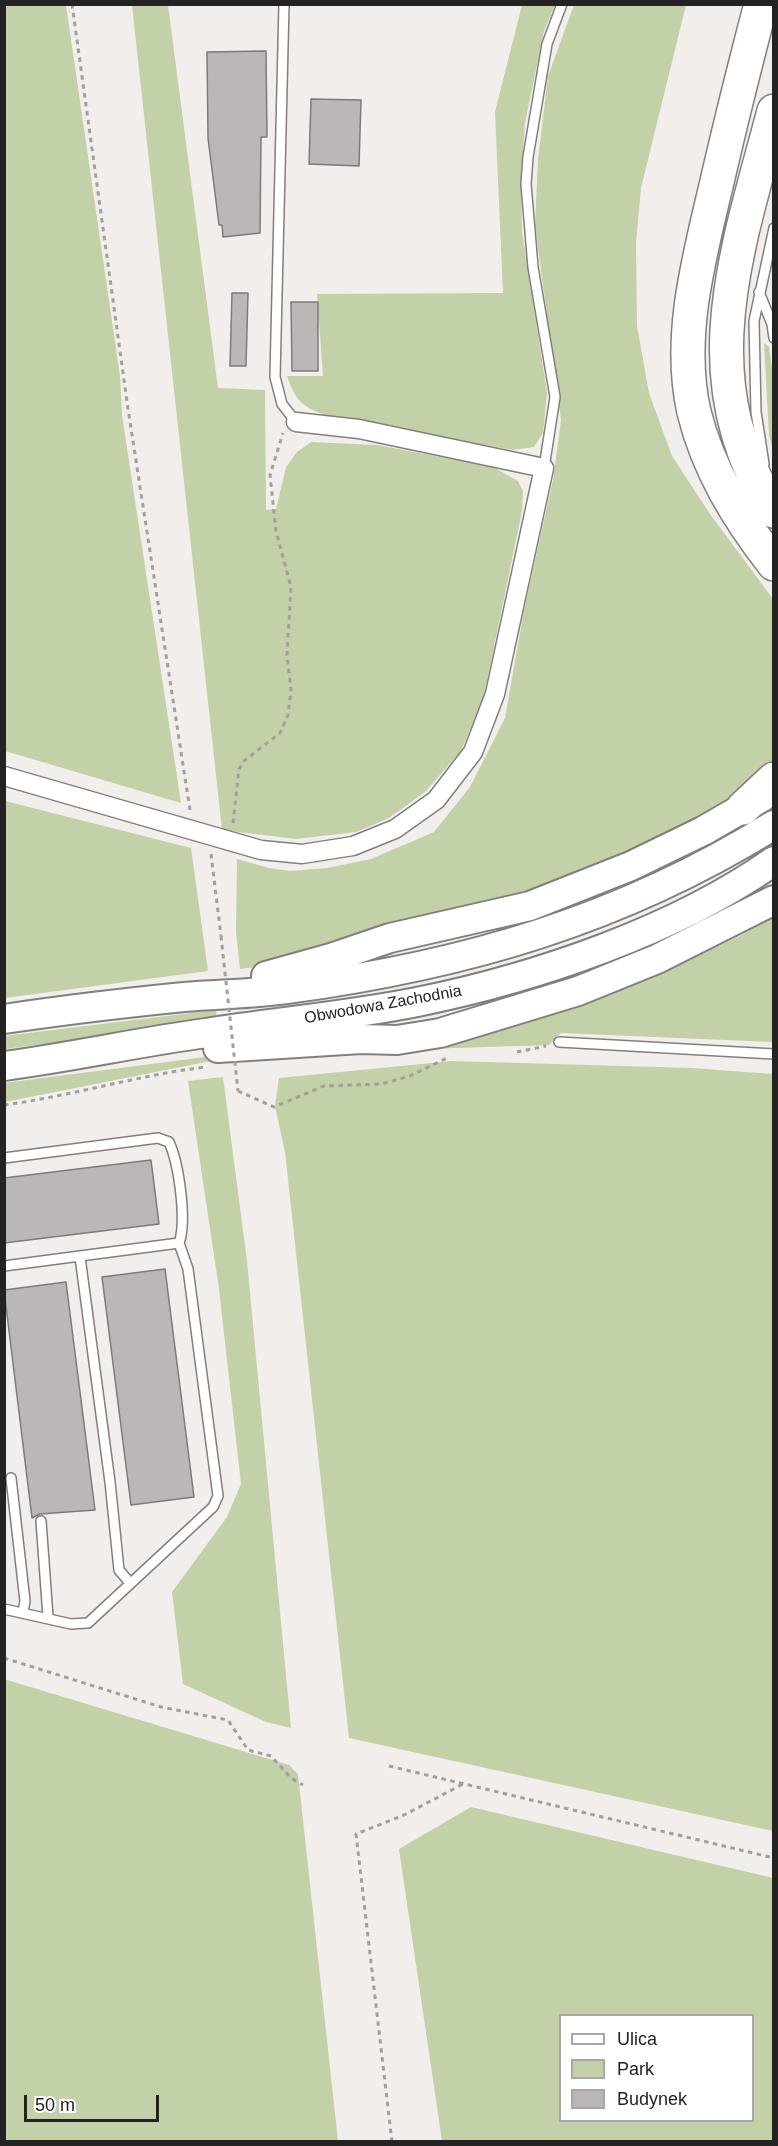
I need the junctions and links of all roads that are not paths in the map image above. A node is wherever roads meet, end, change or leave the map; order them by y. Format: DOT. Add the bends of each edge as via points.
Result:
graph roads {
  1 [pos="284,4"];
  2 [pos="562,4"];
  3 [pos="761,4"];
  4 [pos="774,111"];
  5 [pos="774,228"];
  6 [pos="759,289"];
  7 [pos="774,307"];
  8 [pos="774,338"];
  9 [pos="296,422"];
  10 [pos="741,440"];
  11 [pos="544,468"];
  12 [pos="770,481"];
  13 [pos="774,511"];
  14 [pos="774,564"];
  15 [pos="4,776"];
  16 [pos="774,779"];
  17 [pos="774,790"];
  18 [pos="743,808"];
  19 [pos="774,825"];
  20 [pos="774,861"];
  21 [pos="774,900"];
  22 [pos="186,997"];
  23 [pos="4,1019"];
  24 [pos="559,1042"];
  25 [pos="774,1054"];
  26 [pos="35,1062"];
  27 [pos="4,1066"];
  28 [pos="4,1158"];
  29 [pos="179,1244"];
  30 [pos="80,1257"];
  31 [pos="4,1266"];
  32 [pos="11,1478"];
  33 [pos="41,1521"];
  34 [pos="130,1583"];
  35 [pos="4,1609"];
  36 [pos="22,1612"];
  37 [pos="48,1617"];
  1 -- 9 [label="lane" via="275,377 282,404"];
  2 -- 11 [label="lane" via="547,44 526,184 533,267 555,398"];
  3 -- 14 [label="highway" via="695,281 688,356 694,411 710,460 736,511"];
  4 -- 10 [label="highway" via="727,305 725,348 729,389"];
  5 -- 6 [label="lane"];
  6 -- 7 [label="lane"];
  6 -- 8 [label="lane"];
  6 -- 12 [label="lane" via="753,343 756,412"];
  9 -- 11 [label="street" via="359,429"];
  10 -- 12 [label="highway"];
  10 -- 13 [label="highway"];
  11 -- 15 [label="street" via="495,694 473,752 436,800 395,829 353,846 302,854 261,850"];
  16 -- 18 [label="highway"];
  17 -- 18 [label="main road"];
  18 -- 22 [label="main road" via="631,866 530,906 390,938"];
  19 -- 22 [label="main road, Obwodowa Zachodnia" via="658,889 487,951 286,989"];
  20 -- 26 [label="main road, Obwodowa Zachodnia" via="733,887 644,930 491,984 417,1002"];
  21 -- 26 [label="main road" via="657,959 588,987 440,1034 397,1040 292,1043"];
  22 -- 23 [label="main road, Obwodowa Zachodnia"];
  24 -- 25 [label="lane"];
  26 -- 27 [label="main road, Obwodowa Zachodnia"];
  28 -- 29 [label="lane" via="158,1138 169,1142 175,1155 183,1231"];
  29 -- 30 [label="lane"];
  29 -- 34 [label="lane" via="188,1269 218,1496 213,1507"];
  30 -- 31 [label="lane"];
  30 -- 34 [label="lane" via="119,1570"];
  32 -- 36 [label="lane" via="25,1601"];
  33 -- 37 [label="lane"];
  34 -- 37 [label="lane" via="88,1623 71,1624"];
  35 -- 36 [label="lane"];
  36 -- 37 [label="lane"];
}
